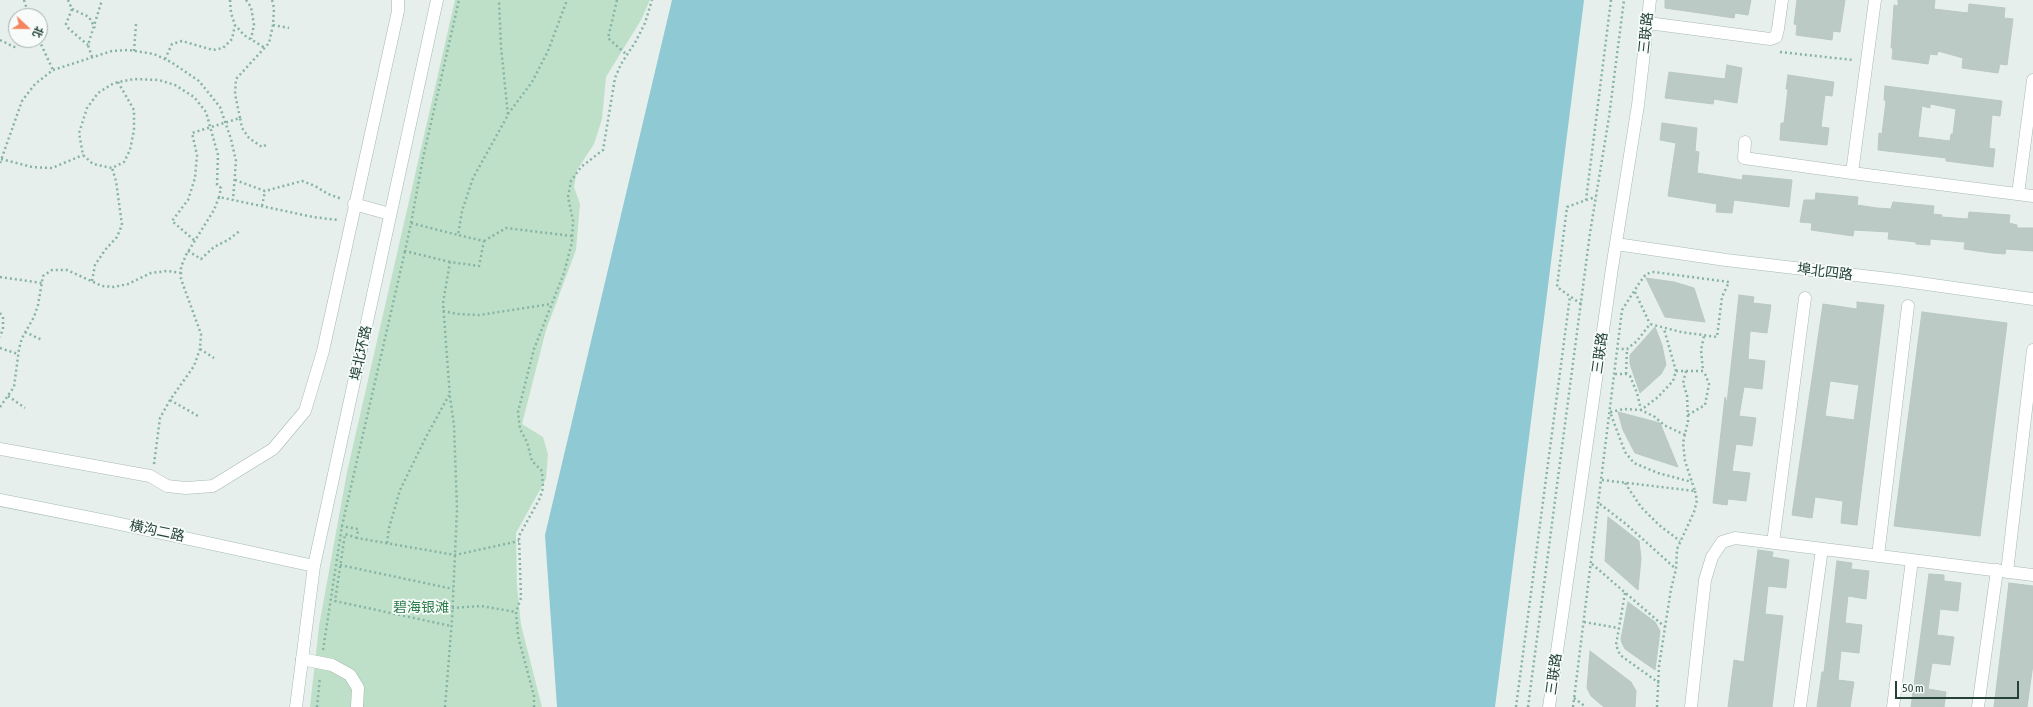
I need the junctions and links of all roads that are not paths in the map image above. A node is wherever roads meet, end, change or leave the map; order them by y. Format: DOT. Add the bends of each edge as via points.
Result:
graph roads {
  1 [pos="398,0"];
  2 [pos="437,0"];
  3 [pos="1650,0"];
  4 [pos="1782,0"];
  5 [pos="1875,0"];
  6 [pos="1648,22"];
  7 [pos="2033,80"];
  8 [pos="1745,142"];
  9 [pos="1852,173"];
  10 [pos="2018,194"];
  11 [pos="2033,196"];
  12 [pos="354,204"];
  13 [pos="390,214"];
  14 [pos="1616,244"];
  15 [pos="1805,298"];
  16 [pos="2033,299"];
  17 [pos="1908,306"];
  18 [pos="2033,350"];
  19 [pos="0,449"];
  20 [pos="0,500"];
  21 [pos="1773,543"];
  22 [pos="1822,549"];
  23 [pos="1878,556"];
  24 [pos="1912,560"];
  25 [pos="314,566"];
  26 [pos="2002,571"];
  27 [pos="2033,575"];
  28 [pos="302,659"];
  29 [pos="296,707"];
  30 [pos="357,707"];
  31 [pos="1550,707"];
  32 [pos="1691,707"];
  33 [pos="1800,707"];
  34 [pos="1893,707"];
  35 [pos="1978,707"];
  1 -- 12 [label="street"];
  2 -- 13 [label="street, 埠北环路"];
  3 -- 6 [label="street, 三联路"];
  4 -- 6 [label="street" via="1776,37 1770,39"];
  5 -- 9 [label="street"];
  6 -- 14 [label="street, 三联路"];
  7 -- 10 [label="street"];
  8 -- 9 [label="street" via="1744,158"];
  9 -- 10 [label="street"];
  10 -- 11 [label="street"];
  12 -- 13 [label="street"];
  12 -- 19 [label="street" via="323,351 306,411 273,449 214,486 186,488 167,486 150,476"];
  13 -- 25 [label="street, 埠北环路"];
  14 -- 16 [label="street, 埠北四路"];
  14 -- 31 [label="street, 三联路"];
  15 -- 21 [label="street"];
  17 -- 23 [label="street"];
  18 -- 26 [label="street"];
  20 -- 25 [label="street, 横沟二路"];
  21 -- 22 [label="street"];
  21 -- 32 [label="street" via="1735,538 1722,542 1712,557 1705,580"];
  22 -- 23 [label="street"];
  22 -- 33 [label="street"];
  23 -- 24 [label="street"];
  24 -- 26 [label="street"];
  24 -- 34 [label="street"];
  25 -- 28 [label="street, 埠北环路"];
  26 -- 27 [label="street"];
  26 -- 35 [label="street"];
  28 -- 29 [label="street, 埠北环路"];
  28 -- 30 [label="street" via="332,665 350,675 358,688"];
}
